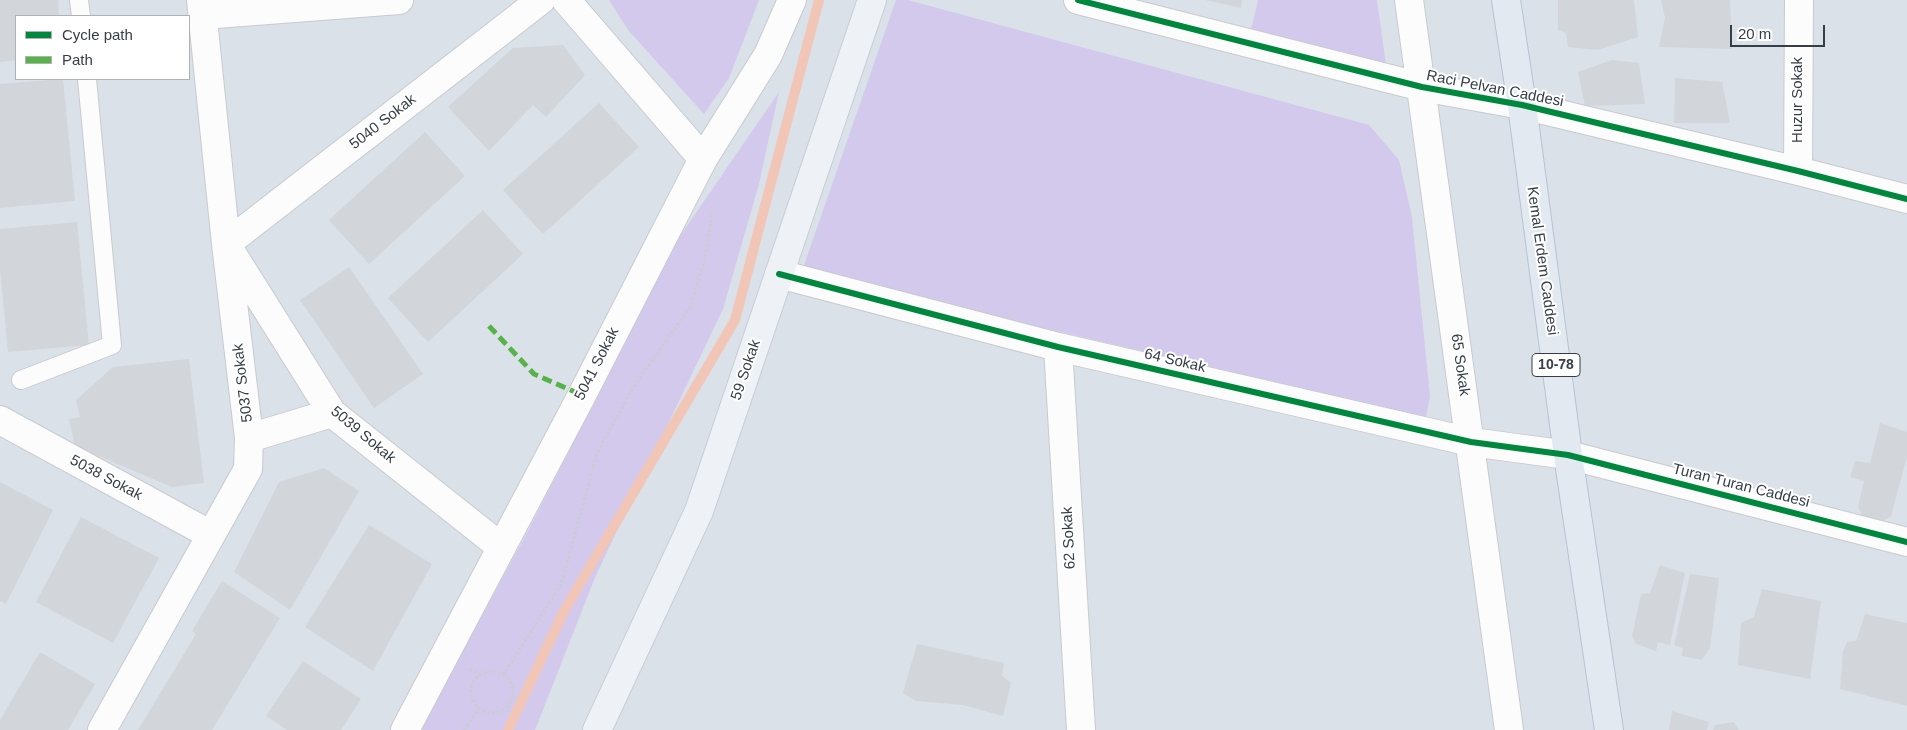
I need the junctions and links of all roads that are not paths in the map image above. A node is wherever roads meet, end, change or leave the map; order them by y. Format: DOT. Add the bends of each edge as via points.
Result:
graph roads {
  1 [pos="79,0"];
  2 [pos="399,0"];
  3 [pos="541,0"];
  4 [pos="566,0"];
  5 [pos="792,0"];
  6 [pos="872,0"];
  7 [pos="1078,0"];
  8 [pos="1410,0"];
  9 [pos="1506,0"];
  10 [pos="1799,0"];
  11 [pos="202,7"];
  12 [pos="81,15"];
  13 [pos="87,80"];
  14 [pos="1422,87"];
  15 [pos="1522,105"];
  16 [pos="703,160"];
  17 [pos="1798,170"];
  18 [pos="1907,199"];
  19 [pos="226,244"];
  20 [pos="779,274"];
  21 [pos="1058,347"];
  22 [pos="21,380"];
  23 [pos="332,413"];
  24 [pos="0,420"];
  25 [pos="249,438"];
  26 [pos="1471,442"];
  27 [pos="1568,455"];
  28 [pos="211,535"];
  29 [pos="1907,542"];
  30 [pos="501,547"];
  31 [pos="102,730"];
  32 [pos="404,730"];
  33 [pos="597,730"];
  34 [pos="1081,730"];
  35 [pos="1509,730"];
  36 [pos="1609,730"];
  1 -- 12 [label="lane"];
  2 -- 11 [label="street"];
  3 -- 19 [label="street, 5040 Sokak"];
  4 -- 16 [label="street"];
  5 -- 16 [label="street, 5041 Sokak" via="768,55"];
  6 -- 20 [label="street, 59 Sokak"];
  7 -- 14 [label="street, Raci Pelvan Caddesi"];
  8 -- 14 [label="street, 65 Sokak"];
  9 -- 15 [label="main road, Kemal Erdem Caddesi / 10-78"];
  10 -- 17 [label="street, Huzur Sokak"];
  11 -- 19 [label="street, 5037 Sokak"];
  13 -- 22 [label="lane" via="112,345"];
  14 -- 15 [label="street, Raci Pelvan Caddesi"];
  14 -- 26 [label="street, 65 Sokak"];
  15 -- 17 [label="street, Raci Pelvan Caddesi"];
  15 -- 27 [label="main road, Kemal Erdem Caddesi / 10-78"];
  16 -- 30 [label="street, 5041 Sokak"];
  17 -- 18 [label="street, Raci Pelvan Caddesi"];
  19 -- 23 [label="street, 5039 Sokak"];
  19 -- 25 [label="street, 5037 Sokak"];
  20 -- 21 [label="street, 64 Sokak"];
  20 -- 33 [label="street, 59 Sokak" via="699,511"];
  21 -- 26 [label="street, 64 Sokak"];
  21 -- 34 [label="street, 62 Sokak"];
  23 -- 25 [label="street"];
  23 -- 30 [label="street, 5039 Sokak"];
  24 -- 28 [label="street, 5038 Sokak"];
  25 -- 28 [label="street, 5037 Sokak" via="248,469"];
  26 -- 27 [label="street, 64 Sokak"];
  26 -- 35 [label="street, 65 Sokak"];
  27 -- 29 [label="street, Turan Turan Caddesi"];
  27 -- 36 [label="main road, Kemal Erdem Caddesi / 10-78"];
  28 -- 31 [label="street, 5037 Sokak"];
  30 -- 32 [label="street, 5041 Sokak"];
}
